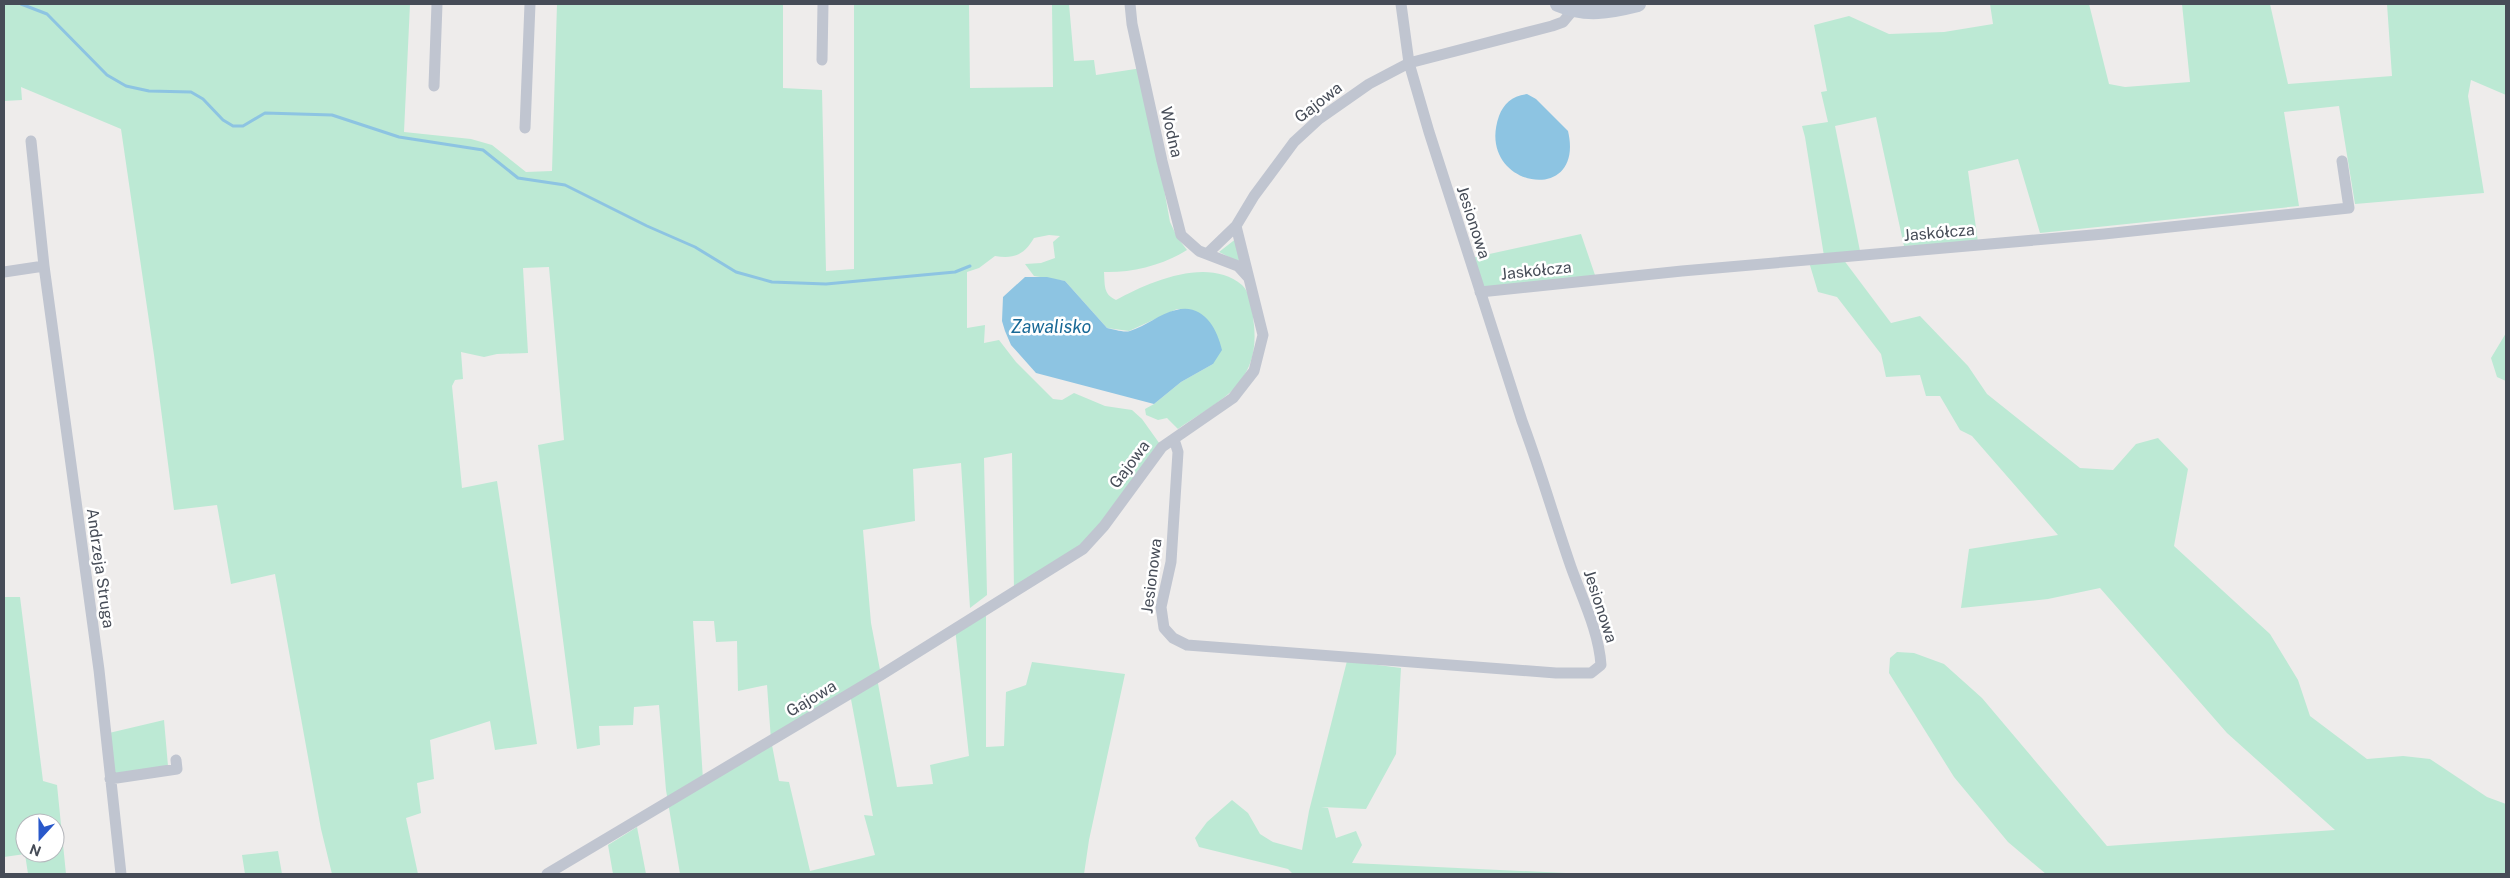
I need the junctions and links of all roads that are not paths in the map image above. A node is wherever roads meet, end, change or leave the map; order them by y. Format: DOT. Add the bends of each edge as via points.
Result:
graph roads {
  1 [pos="437,4"];
  2 [pos="530,4"];
  3 [pos="822,4"];
  4 [pos="1130,4"];
  5 [pos="1401,4"];
  6 [pos="1638,4"];
  7 [pos="1566,7"];
  8 [pos="822,60"];
  9 [pos="1409,63"];
  10 [pos="434,86"];
  11 [pos="525,128"];
  12 [pos="31,140"];
  13 [pos="2342,161"];
  14 [pos="1236,226"];
  15 [pos="1207,254"];
  16 [pos="44,266"];
  17 [pos="4,272"];
  18 [pos="1248,277"];
  19 [pos="1482,292"];
  20 [pos="1174,439"];
  21 [pos="176,760"];
  22 [pos="110,779"];
  23 [pos="121,874"];
  24 [pos="547,874"];
  1 -- 10 [label="street"];
  2 -- 11 [label="street"];
  3 -- 8 [label="street"];
  4 -- 15 [label="street, Wodna" via="1158,143 1181,235 1190,245"];
  5 -- 9 [label="street, Jesionowa"];
  6 -- 7 [label="street" via="1600,13"];
  7 -- 9 [label="street, Gajowa" via="1563,22 1552,26"];
  9 -- 14 [label="street, Gajowa" via="1362,89 1319,119 1294,142"];
  9 -- 19 [label="street, Jesionowa"];
  12 -- 16 [label="street, Andrzeja Struga"];
  13 -- 19 [label="street, Jaskółcza" via="2349,208"];
  14 -- 15 [label="street"];
  14 -- 18 [label="street, Gajowa"];
  15 -- 18 [label="street, Wodna" via="1238,266"];
  16 -- 17 [label="street"];
  16 -- 22 [label="street, Andrzeja Struga" via="99,670"];
  18 -- 20 [label="street, Gajowa" via="1263,335 1254,371 1233,398"];
  19 -- 20 [label="street, Jesionowa" via="1599,650 1602,665 1595,671 1556,673 1187,645 1178,641 1164,628 1161,613 1171,562 1178,452"];
  20 -- 24 [label="street, Gajowa" via="1162,447 1104,526 1083,549"];
  21 -- 22 [label="street" via="177,769"];
  22 -- 23 [label="street, Andrzeja Struga"];
}
